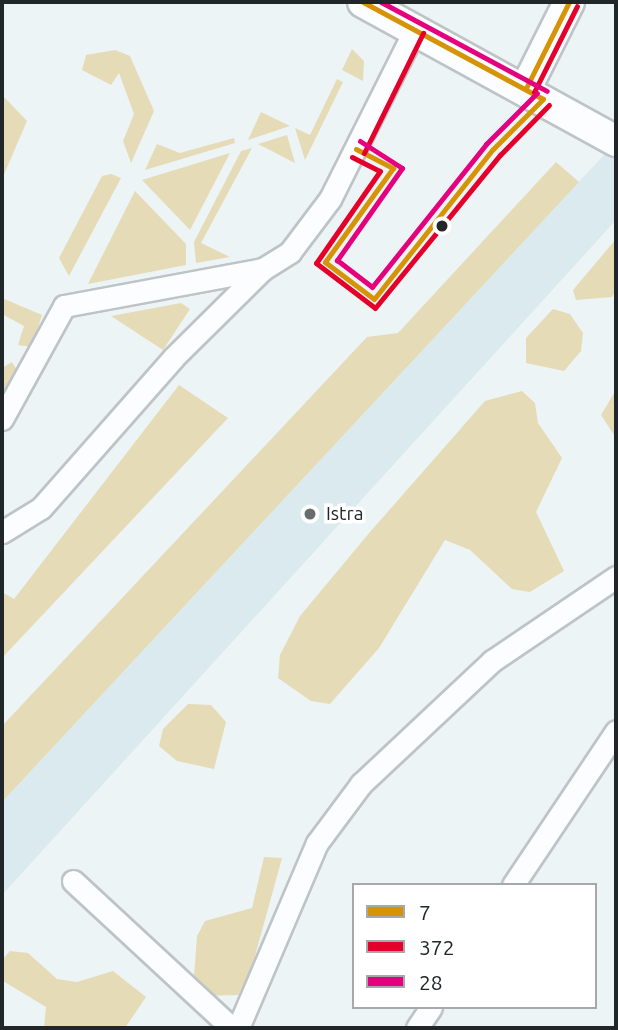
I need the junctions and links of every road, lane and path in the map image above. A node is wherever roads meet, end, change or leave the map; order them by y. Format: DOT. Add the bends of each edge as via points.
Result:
graph roads {
  1 [pos="363,2"];
  2 [pos="569,2"];
  3 [pos="415,29"];
  4 [pos="535,94"];
  5 [pos="616,141"];
  6 [pos="262,269"];
  7 [pos="2,419"];
  8 [pos="2,532"];
  9 [pos="616,577"];
  10 [pos="616,731"];
  11 [pos="73,881"];
  12 [pos="514,883"];
  13 [pos="430,1009"];
  14 [pos="232,1028"];
  15 [pos="238,1028"];
  16 [pos="417,1028"];
  1 -- 3 [label="main road"];
  2 -- 4 [label="main road"];
  3 -- 4 [label="main road"];
  3 -- 6 [label="street" via="330,199 290,252"];
  4 -- 5 [label="main road"];
  6 -- 7 [label="street" via="64,306"];
  6 -- 8 [label="street" via="174,357 41,508"];
  9 -- 15 [label="street" via="492,661 361,784 317,843"];
  10 -- 12 [label="street"];
  11 -- 14 [label="street"];
  13 -- 16 [label="street"];
}
